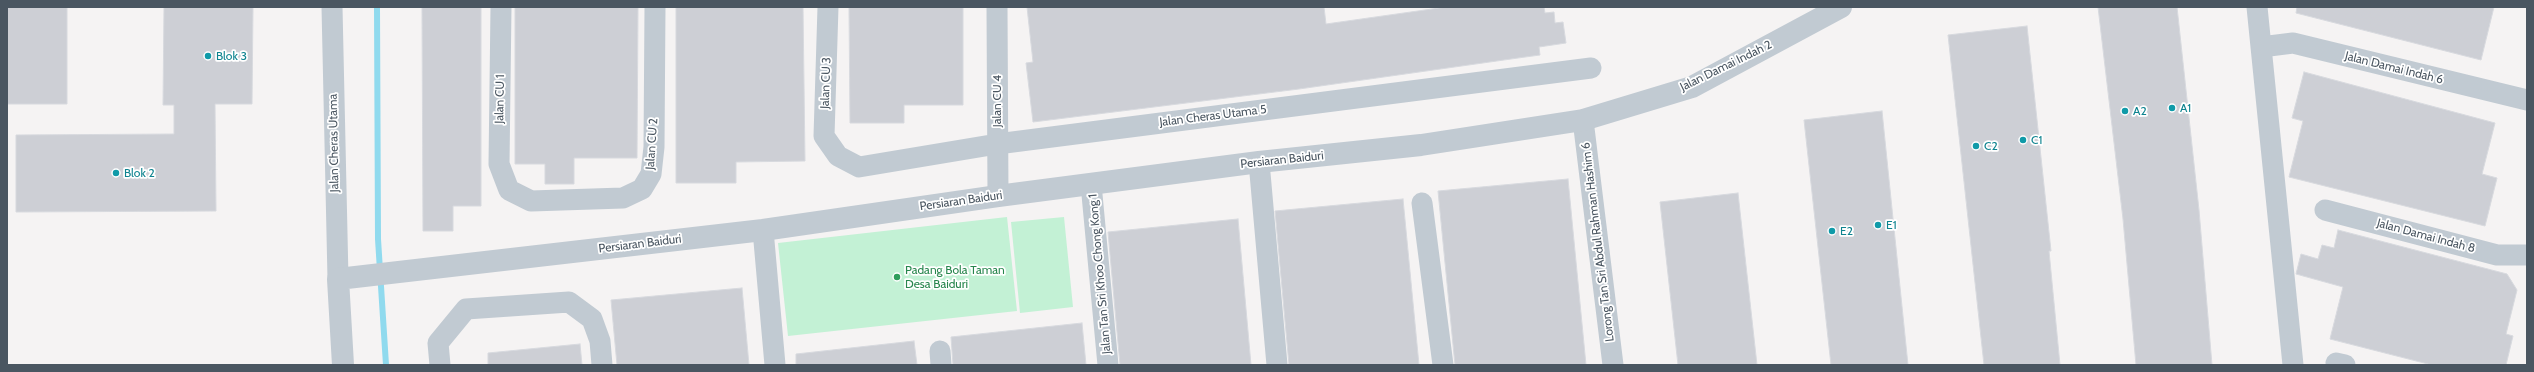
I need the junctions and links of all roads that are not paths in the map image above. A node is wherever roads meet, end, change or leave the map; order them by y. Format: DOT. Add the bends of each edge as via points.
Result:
graph roads {
  1 [pos="332,7"];
  2 [pos="501,7"];
  3 [pos="655,7"];
  4 [pos="828,7"];
  5 [pos="997,7"];
  6 [pos="1841,7"];
  7 [pos="2257,7"];
  8 [pos="2261,47"];
  9 [pos="1591,68"];
  10 [pos="2527,100"];
  11 [pos="1583,120"];
  12 [pos="997,144"];
  13 [pos="838,156"];
  14 [pos="1259,162"];
  15 [pos="1091,184"];
  16 [pos="509,190"];
  17 [pos="998,196"];
  18 [pos="1422,203"];
  19 [pos="2325,210"];
  20 [pos="763,230"];
  21 [pos="2527,255"];
  22 [pos="338,279"];
  23 [pos="343,365"];
  24 [pos="440,365"];
  25 [pos="602,365"];
  26 [pos="775,365"];
  27 [pos="1108,365"];
  28 [pos="1278,365"];
  29 [pos="1443,365"];
  30 [pos="1613,365"];
  31 [pos="2293,365"];
  1 -- 22 [label="street, Jalan Cheras Utama"];
  2 -- 16 [label="street, Jalan CU 1" via="499,164"];
  3 -- 16 [label="street, Jalan CU 2" via="654,147 651,174 642,189 623,198 532,201"];
  4 -- 13 [label="street, Jalan CU 3" via="824,136"];
  5 -- 12 [label="street, Jalan CU 4"];
  6 -- 11 [label="street, Jalan Damai Indah 2" via="1692,87"];
  7 -- 8 [label="street"];
  8 -- 10 [label="street, Jalan Damai Indah 6" via="2293,43"];
  8 -- 31 [label="street"];
  9 -- 12 [label="street, Jalan Cheras Utama 5"];
  11 -- 14 [label="street, Persiaran Baiduri" via="1421,146"];
  11 -- 30 [label="street, Lorong Tan Sri Abdul Rahman Hashim 6"];
  12 -- 13 [label="street, Jalan Cheras Utama 5" via="859,167"];
  12 -- 17 [label="street, Jalan CU 4"];
  14 -- 15 [label="street, Persiaran Baiduri"];
  14 -- 28 [label="street"];
  15 -- 17 [label="street, Persiaran Baiduri"];
  15 -- 27 [label="street, Jalan Tan Sri Khoo Chong Kong 1"];
  17 -- 20 [label="street, Persiaran Baiduri"];
  18 -- 29 [label="street"];
  19 -- 21 [label="street, Jalan Damai Indah 8" via="2497,255"];
  20 -- 22 [label="street, Persiaran Baiduri"];
  20 -- 26 [label="street"];
  22 -- 23 [label="street"];
  24 -- 25 [label="street" via="438,343 466,309 569,302 592,319 600,341"];
}
